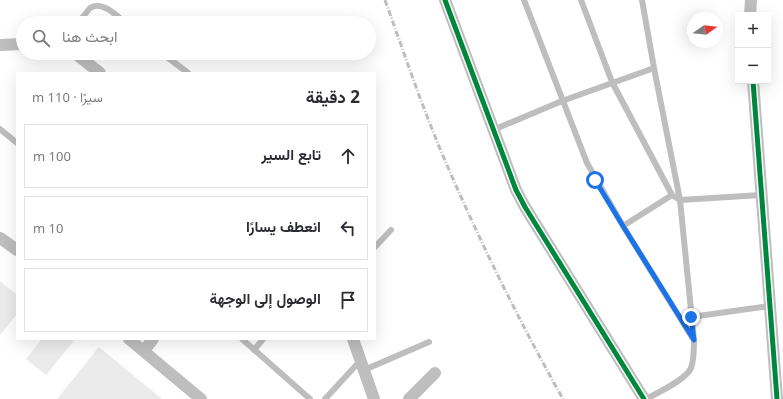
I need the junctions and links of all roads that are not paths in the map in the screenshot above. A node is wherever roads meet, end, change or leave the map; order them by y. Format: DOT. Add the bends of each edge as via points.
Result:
graph roads {
  1 [pos="445,0"];
  2 [pos="524,0"];
  3 [pos="581,0"];
  4 [pos="642,0"];
  5 [pos="751,0"];
  6 [pos="750,12"];
  7 [pos="84,16"];
  8 [pos="117,16"];
  9 [pos="16,44"];
  10 [pos="0,45"];
  11 [pos="84,60"];
  12 [pos="171,60"];
  13 [pos="654,68"];
  14 [pos="99,72"];
  15 [pos="187,72"];
  16 [pos="612,82"];
  17 [pos="753,84"];
  18 [pos="562,101"];
  19 [pos="0,130"];
  20 [pos="493,130"];
  21 [pos="16,142"];
  22 [pos="672,195"];
  23 [pos="761,195"];
  24 [pos="680,200"];
  25 [pos="623,226"];
  26 [pos="390,230"];
  27 [pos="0,238"];
  28 [pos="376,246"];
  29 [pos="16,249"];
  30 [pos="770,306"];
  31 [pos="691,317"];
  32 [pos="130,340"];
  33 [pos="152,340"];
  34 [pos="243,340"];
  35 [pos="262,340"];
  36 [pos="353,340"];
  37 [pos="694,340"];
  38 [pos="429,342"];
  39 [pos="254,350"];
  40 [pos="144,351"];
  41 [pos="362,366"];
  42 [pos="435,373"];
  43 [pos="201,399"];
  44 [pos="310,399"];
  45 [pos="325,399"];
  46 [pos="374,399"];
  47 [pos="409,399"];
  48 [pos="645,399"];
  49 [pos="777,399"];
  1 -- 20 [label="street"];
  2 -- 18 [label="lane"];
  3 -- 16 [label="lane"];
  4 -- 13 [label="lane"];
  5 -- 6 [label="street"];
  7 -- 8 [label="lane" via="92,7 97,6 107,8"];
  9 -- 10 [label="street"];
  11 -- 14 [label="street"];
  12 -- 15 [label="lane"];
  13 -- 16 [label="lane"];
  13 -- 24 [label="lane"];
  16 -- 18 [label="lane"];
  16 -- 22 [label="lane"];
  17 -- 23 [label="street"];
  18 -- 20 [label="lane"];
  18 -- 25 [label="lane" via="587,162"];
  19 -- 21 [label="lane"];
  20 -- 48 [label="street" via="525,207"];
  22 -- 24 [label="lane"];
  22 -- 25 [label="lane"];
  23 -- 24 [label="lane"];
  23 -- 30 [label="street"];
  24 -- 31 [label="lane"];
  25 -- 37 [label="lane"];
  26 -- 28 [label="lane"];
  27 -- 29 [label="street"];
  30 -- 31 [label="lane"];
  30 -- 49 [label="street"];
  31 -- 37 [label="lane"];
  32 -- 40 [label="street"];
  33 -- 40 [label="street"];
  34 -- 39 [label="lane"];
  35 -- 39 [label="lane"];
  36 -- 41 [label="street"];
  37 -- 48 [label="lane" via="690,370 684,377"];
  38 -- 41 [label="lane"];
  39 -- 44 [label="lane"];
  40 -- 43 [label="street"];
  41 -- 45 [label="lane"];
  41 -- 46 [label="street"];
  42 -- 47 [label="street"];
}
